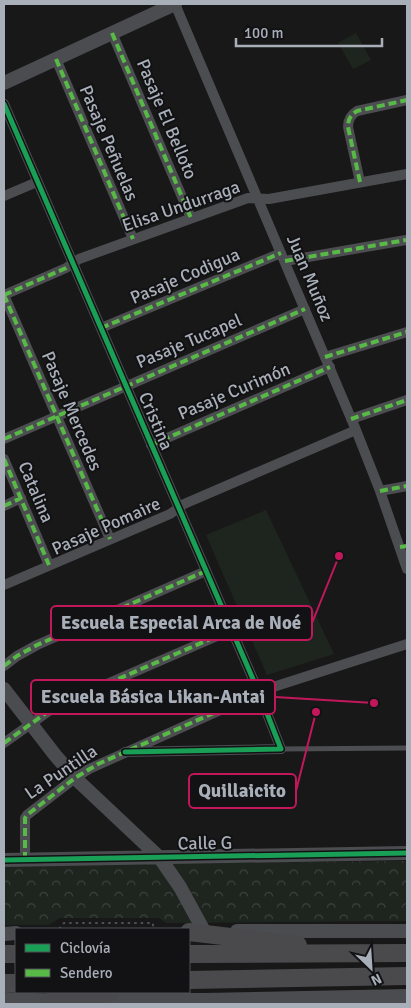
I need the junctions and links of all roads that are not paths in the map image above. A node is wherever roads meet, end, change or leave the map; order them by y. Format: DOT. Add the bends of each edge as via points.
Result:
graph roads {
  1 [pos="175,4"];
  2 [pos="112,33"];
  3 [pos="56,59"];
  4 [pos="4,83"];
  5 [pos="407,100"];
  6 [pos="4,104"];
  7 [pos="407,174"];
  8 [pos="37,182"];
  9 [pos="360,182"];
  10 [pos="4,196"];
  11 [pos="258,198"];
  12 [pos="191,218"];
  13 [pos="133,239"];
  14 [pos="406,240"];
  15 [pos="283,257"];
  16 [pos="73,263"];
  17 [pos="4,295"];
  18 [pos="305,309"];
  19 [pos="101,328"];
  20 [pos="407,332"];
  21 [pos="328,362"];
  22 [pos="126,386"];
  23 [pos="407,400"];
  24 [pos="57,416"];
  25 [pos="352,419"];
  26 [pos="356,430"];
  27 [pos="4,439"];
  28 [pos="151,444"];
  29 [pos="4,459"];
  30 [pos="407,486"];
  31 [pos="380,491"];
  32 [pos="21,498"];
  33 [pos="4,506"];
  34 [pos="178,508"];
  35 [pos="110,539"];
  36 [pos="403,546"];
  37 [pos="49,566"];
  38 [pos="407,569"];
  39 [pos="206,571"];
  40 [pos="4,585"];
  41 [pos="232,630"];
  42 [pos="407,644"];
  43 [pos="4,666"];
  44 [pos="4,689"];
  45 [pos="259,693"];
  46 [pos="31,724"];
  47 [pos="4,743"];
  48 [pos="407,748"];
  49 [pos="281,749"];
  50 [pos="125,752"];
  51 [pos="75,778"];
  52 [pos="407,853"];
  53 [pos="160,858"];
  54 [pos="4,860"];
  55 [pos="25,860"];
  56 [pos="194,931"];
  57 [pos="407,931"];
  58 [pos="190,954"];
  59 [pos="375,954"];
  60 [pos="407,954"];
  61 [pos="407,976"];
  62 [pos="190,980"];
  63 [pos="104,993"];
  64 [pos="407,996"];
  65 [pos="4,1001"];
  66 [pos="49,1002"];
  67 [pos="204,1002"];
  1 -- 2 [label="main road"];
  1 -- 11 [label="street, Juan Muñoz"];
  2 -- 3 [label="main road"];
  2 -- 12 [label="street, Pasaje El Belloto"];
  3 -- 4 [label="main road"];
  3 -- 13 [label="street, Pasaje Peñuelas"];
  5 -- 9 [label="street" via="357,111 350,116 348,127"];
  6 -- 8 [label="street, Cristina"];
  7 -- 9 [label="street, Elisa Undurraga"];
  8 -- 10 [label="street"];
  8 -- 16 [label="street, Cristina"];
  9 -- 11 [label="street, Elisa Undurraga" via="269,199"];
  11 -- 12 [label="street, Elisa Undurraga" via="248,198"];
  11 -- 15 [label="street, Juan Muñoz"];
  12 -- 13 [label="street, Elisa Undurraga"];
  13 -- 16 [label="street, Elisa Undurraga"];
  14 -- 15 [label="street, Pasaje Codigua"];
  15 -- 18 [label="street, Juan Muñoz"];
  15 -- 19 [label="street, Pasaje Codigua"];
  16 -- 17 [label="street, Elisa Undurraga"];
  16 -- 19 [label="street, Cristina"];
  17 -- 24 [label="street, Pasaje Mercedes"];
  18 -- 21 [label="street, Juan Muñoz"];
  18 -- 22 [label="street, Pasaje Tucapel"];
  19 -- 22 [label="street, Cristina"];
  20 -- 21 [label="street, Pasaje Curimón"];
  21 -- 25 [label="street, Juan Muñoz"];
  21 -- 28 [label="street, Pasaje Curimón"];
  22 -- 24 [label="street, Pasaje Tucapel"];
  22 -- 28 [label="street, Cristina"];
  23 -- 25 [label="street"];
  24 -- 27 [label="street, Pasaje Tucapel"];
  24 -- 35 [label="street, Pasaje Mercedes"];
  25 -- 26 [label="street, Juan Muñoz"];
  26 -- 31 [label="street, Juan Muñoz"];
  26 -- 34 [label="street, Pasaje Pomaire"];
  28 -- 34 [label="street, Cristina"];
  29 -- 32 [label="street, Catalina"];
  30 -- 31 [label="street"];
  31 -- 36 [label="street, Juan Muñoz"];
  32 -- 33 [label="street"];
  32 -- 37 [label="street, Catalina"];
  34 -- 35 [label="street, Pasaje Pomaire"];
  34 -- 39 [label="street, Cristina"];
  35 -- 37 [label="street, Pasaje Pomaire"];
  36 -- 38 [label="street, Juan Muñoz"];
  37 -- 40 [label="street, Pasaje Pomaire"];
  39 -- 41 [label="street, Cristina"];
  39 -- 43 [label="street" via="37,645"];
  41 -- 45 [label="street, Cristina"];
  41 -- 46 [label="street" via="62,703"];
  42 -- 45 [label="street, La Puntilla"];
  44 -- 46 [label="main road"];
  45 -- 49 [label="street, Cristina"];
  45 -- 50 [label="street, La Puntilla"];
  46 -- 47 [label="street"];
  46 -- 51 [label="main road"];
  48 -- 49 [label="lane"];
  49 -- 50 [label="street"];
  50 -- 51 [label="street, La Puntilla"];
  51 -- 53 [label="main road"];
  51 -- 55 [label="street, La Puntilla" via="25,818"];
  52 -- 53 [label="main road, Calle G"];
  53 -- 55 [label="main road, Calle G"];
  53 -- 56 [label="main road" via="188,902"];
  54 -- 55 [label="main road, Calle G"];
  56 -- 57 [label="main road"];
  56 -- 59 [label="highway"];
  58 -- 59 [label="highway"];
  59 -- 60 [label="highway"];
  61 -- 62 [label="highway"];
  63 -- 66 [label="highway"];
  64 -- 67 [label="main road"];
  65 -- 66 [label="main road"];
  66 -- 67 [label="main road"];
}
